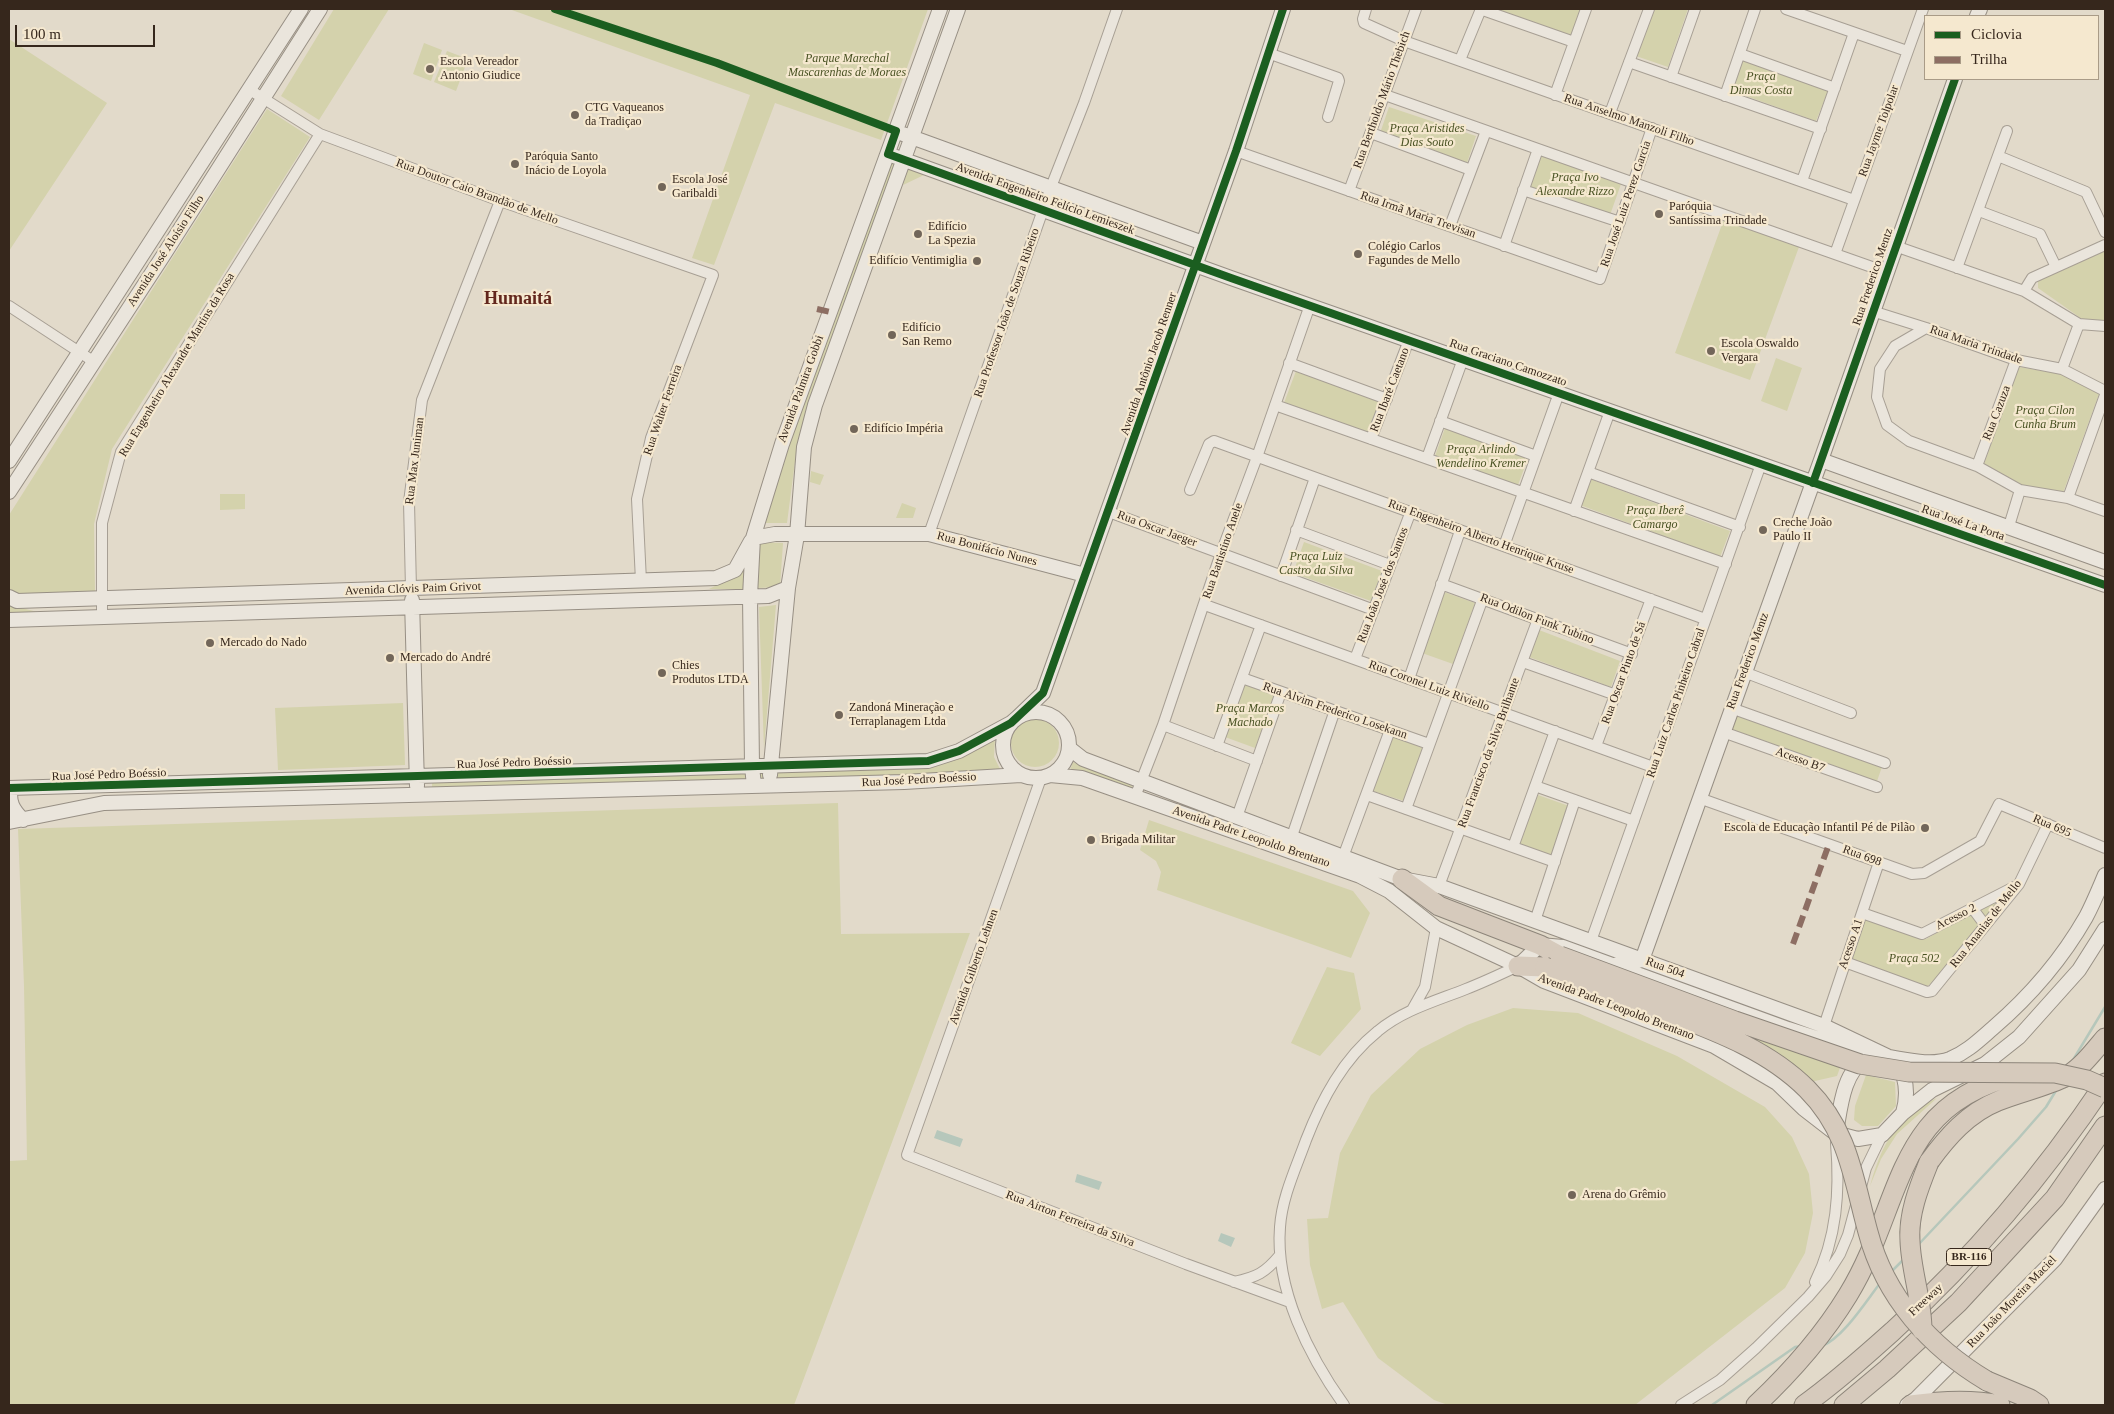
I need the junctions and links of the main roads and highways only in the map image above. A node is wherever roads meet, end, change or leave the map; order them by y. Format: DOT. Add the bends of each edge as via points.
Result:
graph roads {
  1 [pos="1402,879"];
  2 [pos="1553,961"];
  3 [pos="1518,966"];
  4 [pos="2105,1038"];
  5 [pos="2028,1073"];
  6 [pos="2105,1083"];
  7 [pos="2105,1088"];
  8 [pos="2105,1126"];
  9 [pos="1922,1330"];
  10 [pos="1756,1405"];
  11 [pos="1804,1405"];
  12 [pos="1844,1405"];
  13 [pos="1909,1405"];
  14 [pos="2000,1405"];
  15 [pos="2039,1405"];
  1 -- 2 [label="highway" via="1439,906 1540,945"];
  2 -- 3 [label="highway"];
  2 -- 5 [label="highway, bridge" via="1860,1064 1909,1072"];
  2 -- 9 [label="highway, bridge" via="1730,1036 1807,1089 1830,1116 1842,1137 1876,1258 1904,1307"];
  4 -- 9 [label="highway, bridge" via="2068,1075 1995,1102 1975,1114 1953,1133 1929,1162 1917,1192 1910,1240 1920,1296"];
  5 -- 7 [label="highway, bridge" via="2069,1075"];
  5 -- 10 [label="highway, bridge" via="1984,1085 1933,1120 1905,1163 1871,1250 1848,1295 1811,1348"];
  6 -- 11 [label="highway, Freeway / BR-116" via="2076,1126 1986,1239 1881,1341"];
  8 -- 12 [label="highway, Freeway / BR-116" via="2055,1198 1958,1303"];
  9 -- 15 [label="highway, bridge" via="1963,1366"];
  13 -- 14 [label="highway" via="1935,1402"];
}
